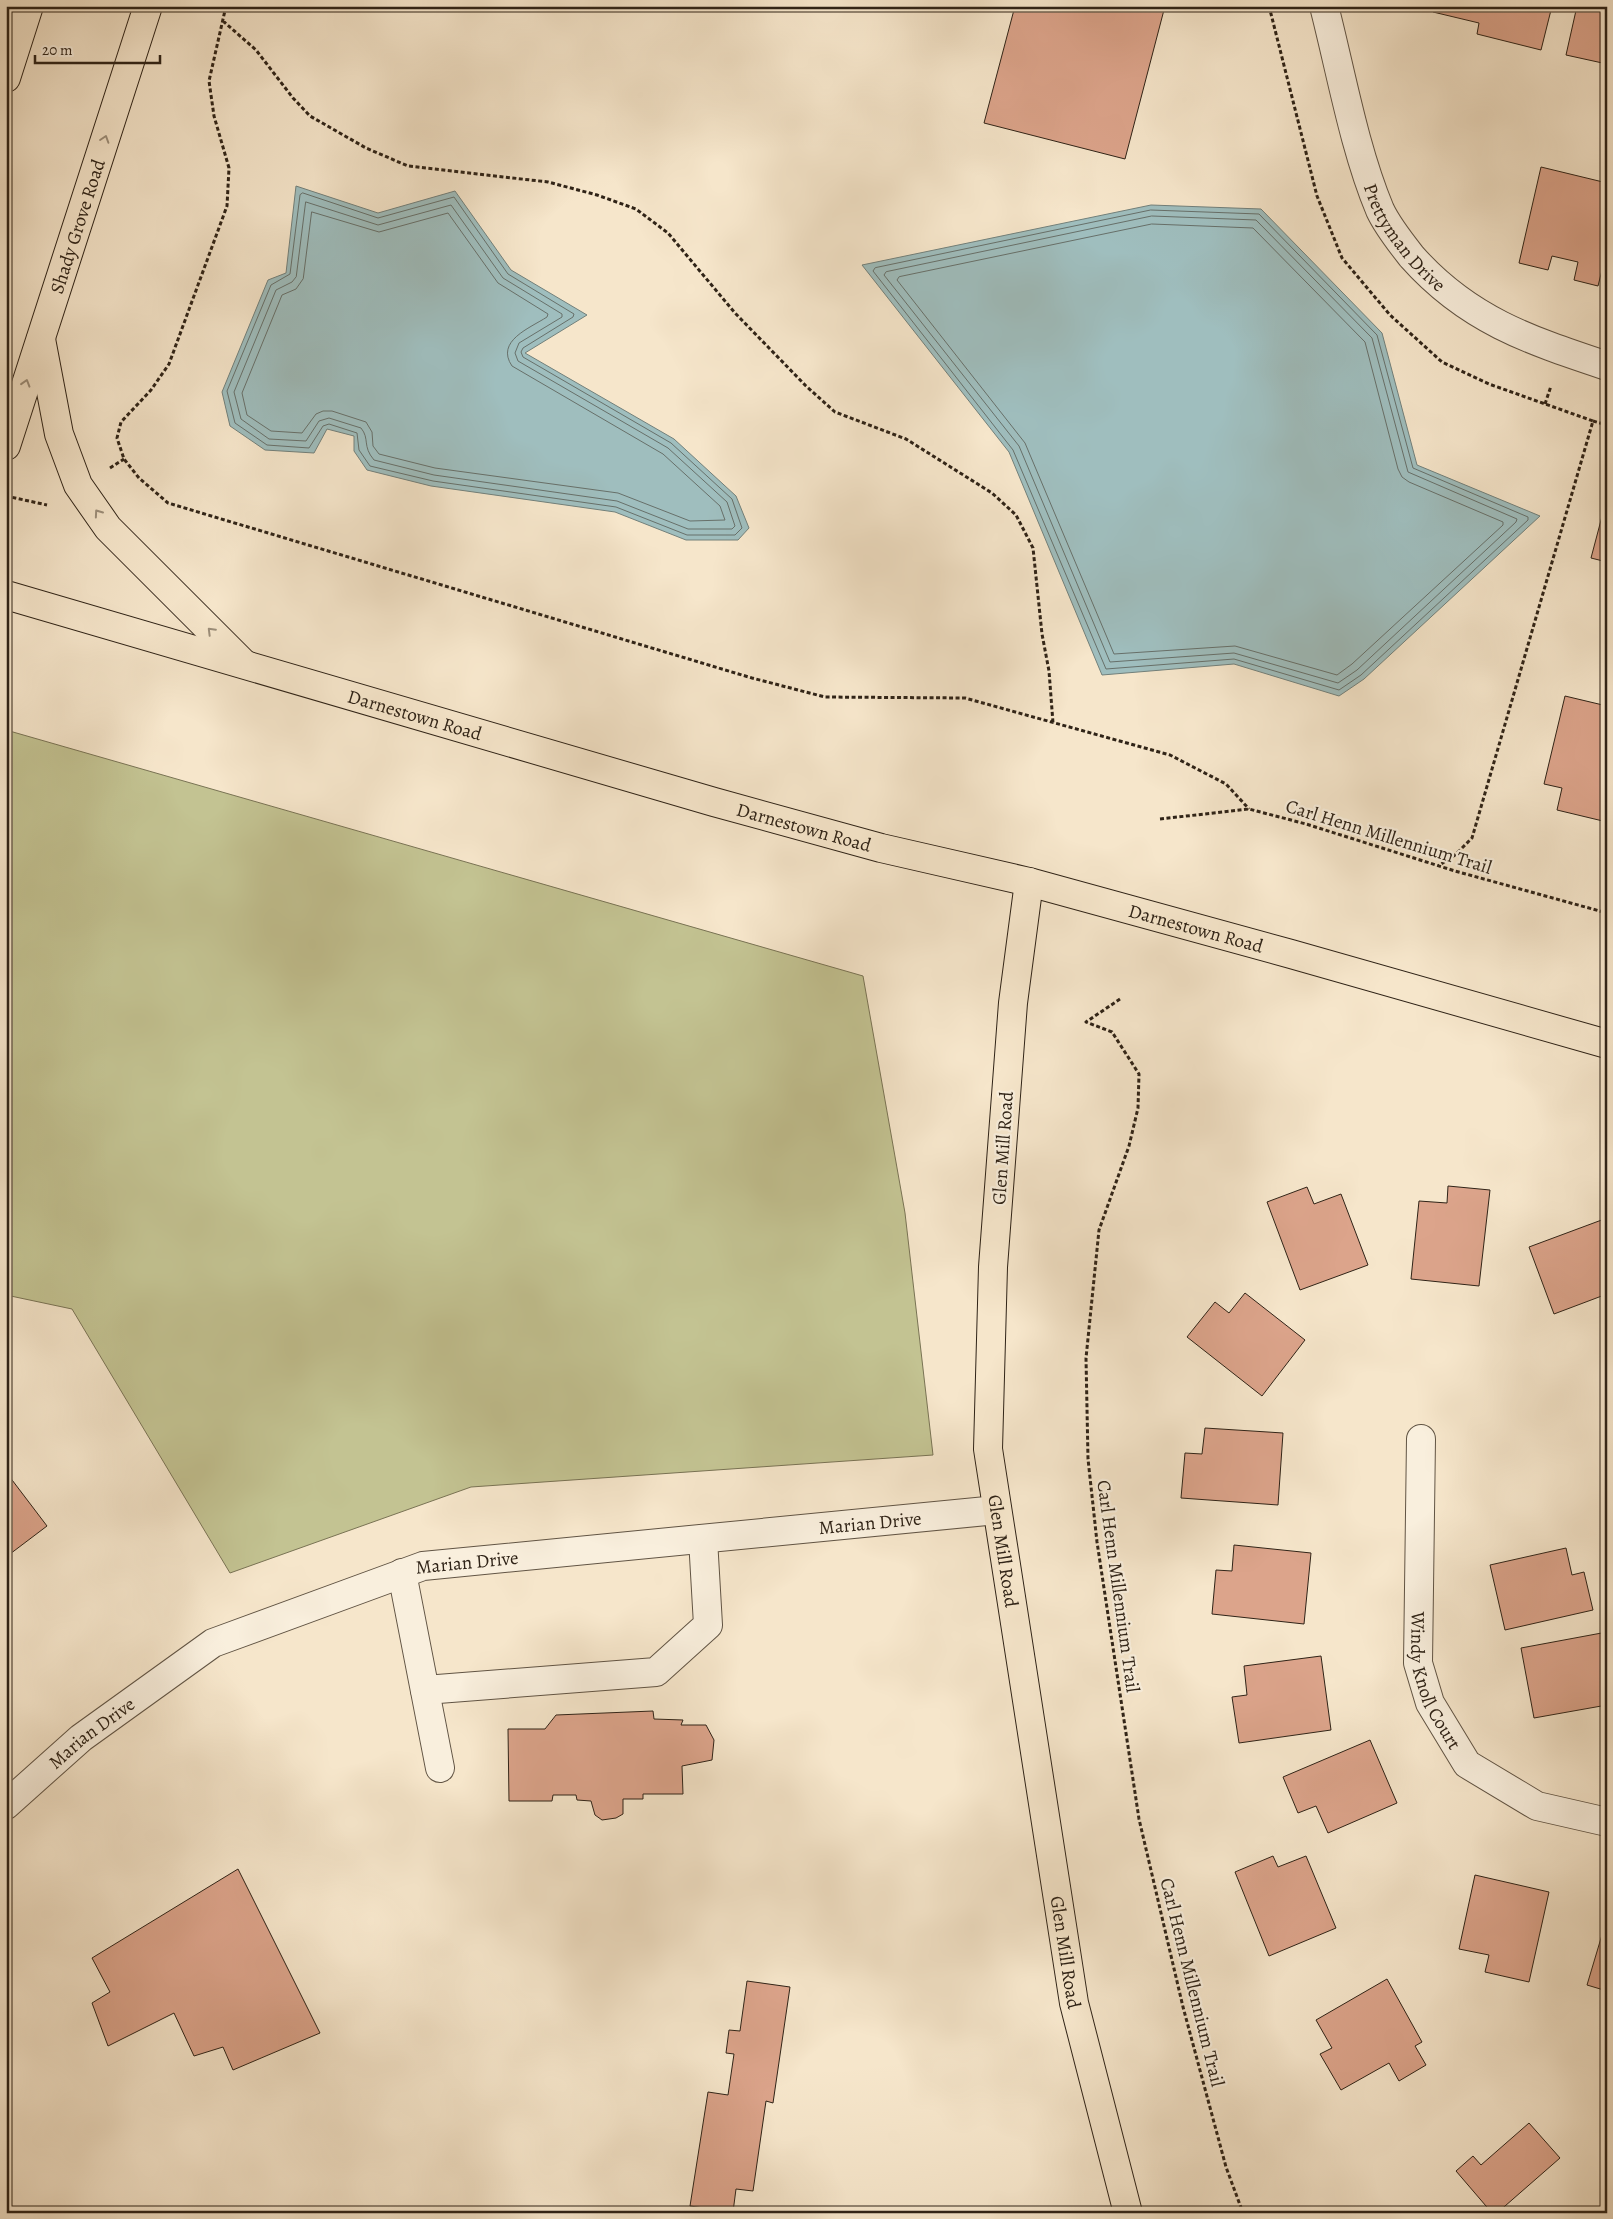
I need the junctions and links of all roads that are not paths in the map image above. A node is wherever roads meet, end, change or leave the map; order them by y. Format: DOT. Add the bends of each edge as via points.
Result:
graph roads {
  1 [pos="29,6"];
  2 [pos="148,6"];
  3 [pos="1324,6"];
  4 [pos="6,78"];
  5 [pos="41,335"];
  6 [pos="1607,366"];
  7 [pos="6,446"];
  8 [pos="6,595"];
  9 [pos="245,665"];
  10 [pos="1029,882"];
  11 [pos="1607,1044"];
  12 [pos="1421,1439"];
  13 [pos="997,1510"];
  14 [pos="703,1538"];
  15 [pos="402,1573"];
  16 [pos="425,1690"];
  17 [pos="440,1768"];
  18 [pos="6,1805"];
  19 [pos="1607,1822"];
  20 [pos="1128,2213"];
  1 -- 4 [label="main road"];
  5 -- 2 [label="main road, Shady Grove Road, one-way"];
  3 -- 6 [label="street, Prettyman Drive" via="1362,157 1381,211 1400,243 1430,277 1468,308 1516,334"];
  7 -- 5 [label="main road, Shady Grove Road, one-way"];
  9 -- 5 [label="main road, one-way" via="108,528 78,485 59,434"];
  8 -- 9 [label="main road, Darnestown Road"];
  9 -- 10 [label="main road, Darnestown Road" via="714,802 881,848"];
  10 -- 11 [label="main road, Darnestown Road"];
  10 -- 13 [label="main road, Glen Mill Road" via="1013,1003 993,1267 988,1449"];
  12 -- 19 [label="street, Windy Knoll Court" via="1418,1663 1430,1703 1467,1764 1537,1806"];
  13 -- 14 [label="street, Marian Drive"];
  13 -- 20 [label="main road, Glen Mill Road" via="1074,2003"];
  14 -- 15 [label="street, Marian Drive" via="423,1566"];
  14 -- 16 [label="street" via="708,1625 656,1672"];
  15 -- 16 [label="street"];
  15 -- 18 [label="street, Marian Drive" via="213,1643 81,1738"];
  16 -- 17 [label="street"];
}
